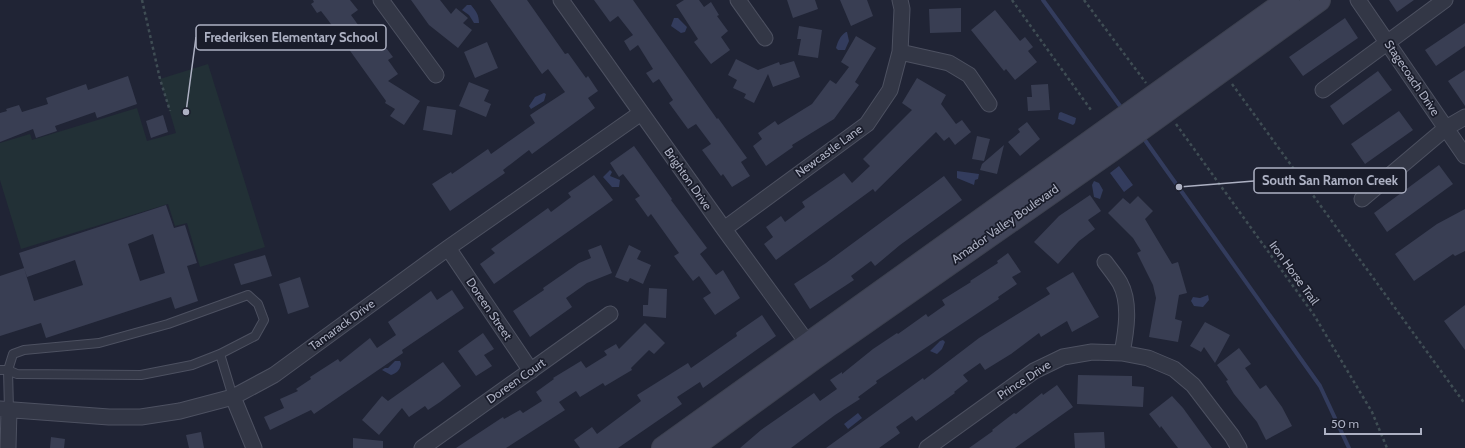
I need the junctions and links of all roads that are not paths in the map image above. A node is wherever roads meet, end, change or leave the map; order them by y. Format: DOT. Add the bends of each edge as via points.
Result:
graph roads {
  1 [pos="381,0"];
  2 [pos="561,0"];
  3 [pos="738,0"];
  4 [pos="900,0"];
  5 [pos="1319,0"];
  6 [pos="1358,0"];
  7 [pos="1445,0"];
  8 [pos="1282,12"];
  9 [pos="766,38"];
  10 [pos="1388,41"];
  11 [pos="900,52"];
  12 [pos="436,75"];
  13 [pos="1323,90"];
  14 [pos="989,104"];
  15 [pos="640,112"];
  16 [pos="1465,117"];
  17 [pos="1446,128"];
  18 [pos="1465,156"];
  19 [pos="1362,199"];
  20 [pos="724,229"];
  21 [pos="448,248"];
  22 [pos="1105,262"];
  23 [pos="610,314"];
  24 [pos="812,350"];
  25 [pos="1122,353"];
  26 [pos="220,354"];
  27 [pos="4,370"];
  28 [pos="531,370"];
  29 [pos="233,398"];
  30 [pos="5,409"];
  31 [pos="8,448"];
  32 [pos="254,448"];
  33 [pos="422,448"];
  34 [pos="663,448"];
  35 [pos="691,448"];
  36 [pos="927,448"];
  37 [pos="1239,448"];
  1 -- 12 [label="street"];
  2 -- 15 [label="street, Brighton Drive"];
  3 -- 9 [label="street"];
  4 -- 11 [label="street, Newcastle Lane"];
  5 -- 8 [label="street, Amador Valley Boulevard"];
  6 -- 10 [label="street, Stagecoach Drive"];
  7 -- 10 [label="street"];
  8 -- 24 [label="street, Amador Valley Boulevard" via="1107,142"];
  10 -- 13 [label="street"];
  10 -- 17 [label="street, Stagecoach Drive"];
  11 -- 14 [label="street" via="949,63 969,75"];
  11 -- 20 [label="street, Newcastle Lane" via="890,90 867,124"];
  15 -- 20 [label="street, Brighton Drive"];
  15 -- 21 [label="street, Tamarack Drive"];
  16 -- 17 [label="street"];
  17 -- 18 [label="street, Stagecoach Drive"];
  17 -- 19 [label="street"];
  20 -- 24 [label="street, Brighton Drive"];
  21 -- 28 [label="street, Doreen Street"];
  21 -- 29 [label="street, Tamarack Drive" via="274,375"];
  22 -- 25 [label="street" via="1120,283 1124,297 1127,328"];
  23 -- 28 [label="street, Doreen Court"];
  24 -- 34 [label="street, Amador Valley Boulevard"];
  24 -- 35 [label="street" via="744,400 743,410"];
  25 -- 36 [label="street, Prince Drive" via="1092,352 1063,356 1034,371"];
  25 -- 37 [label="street, Prince Drive" via="1148,358 1174,369 1193,384"];
  26 -- 27 [label="lane" via="192,365 141,375 16,374"];
  26 -- 27 [label="lane" via="255,336 264,320 258,304 248,296 168,324 99,343 24,350 13,354"];
  26 -- 29 [label="lane"];
  27 -- 30 [label="lane"];
  28 -- 33 [label="street, Doreen Court"];
  29 -- 30 [label="street, Tamarack Drive" via="180,411 141,416 108,417"];
  29 -- 32 [label="street"];
  30 -- 31 [label="street"];
}
